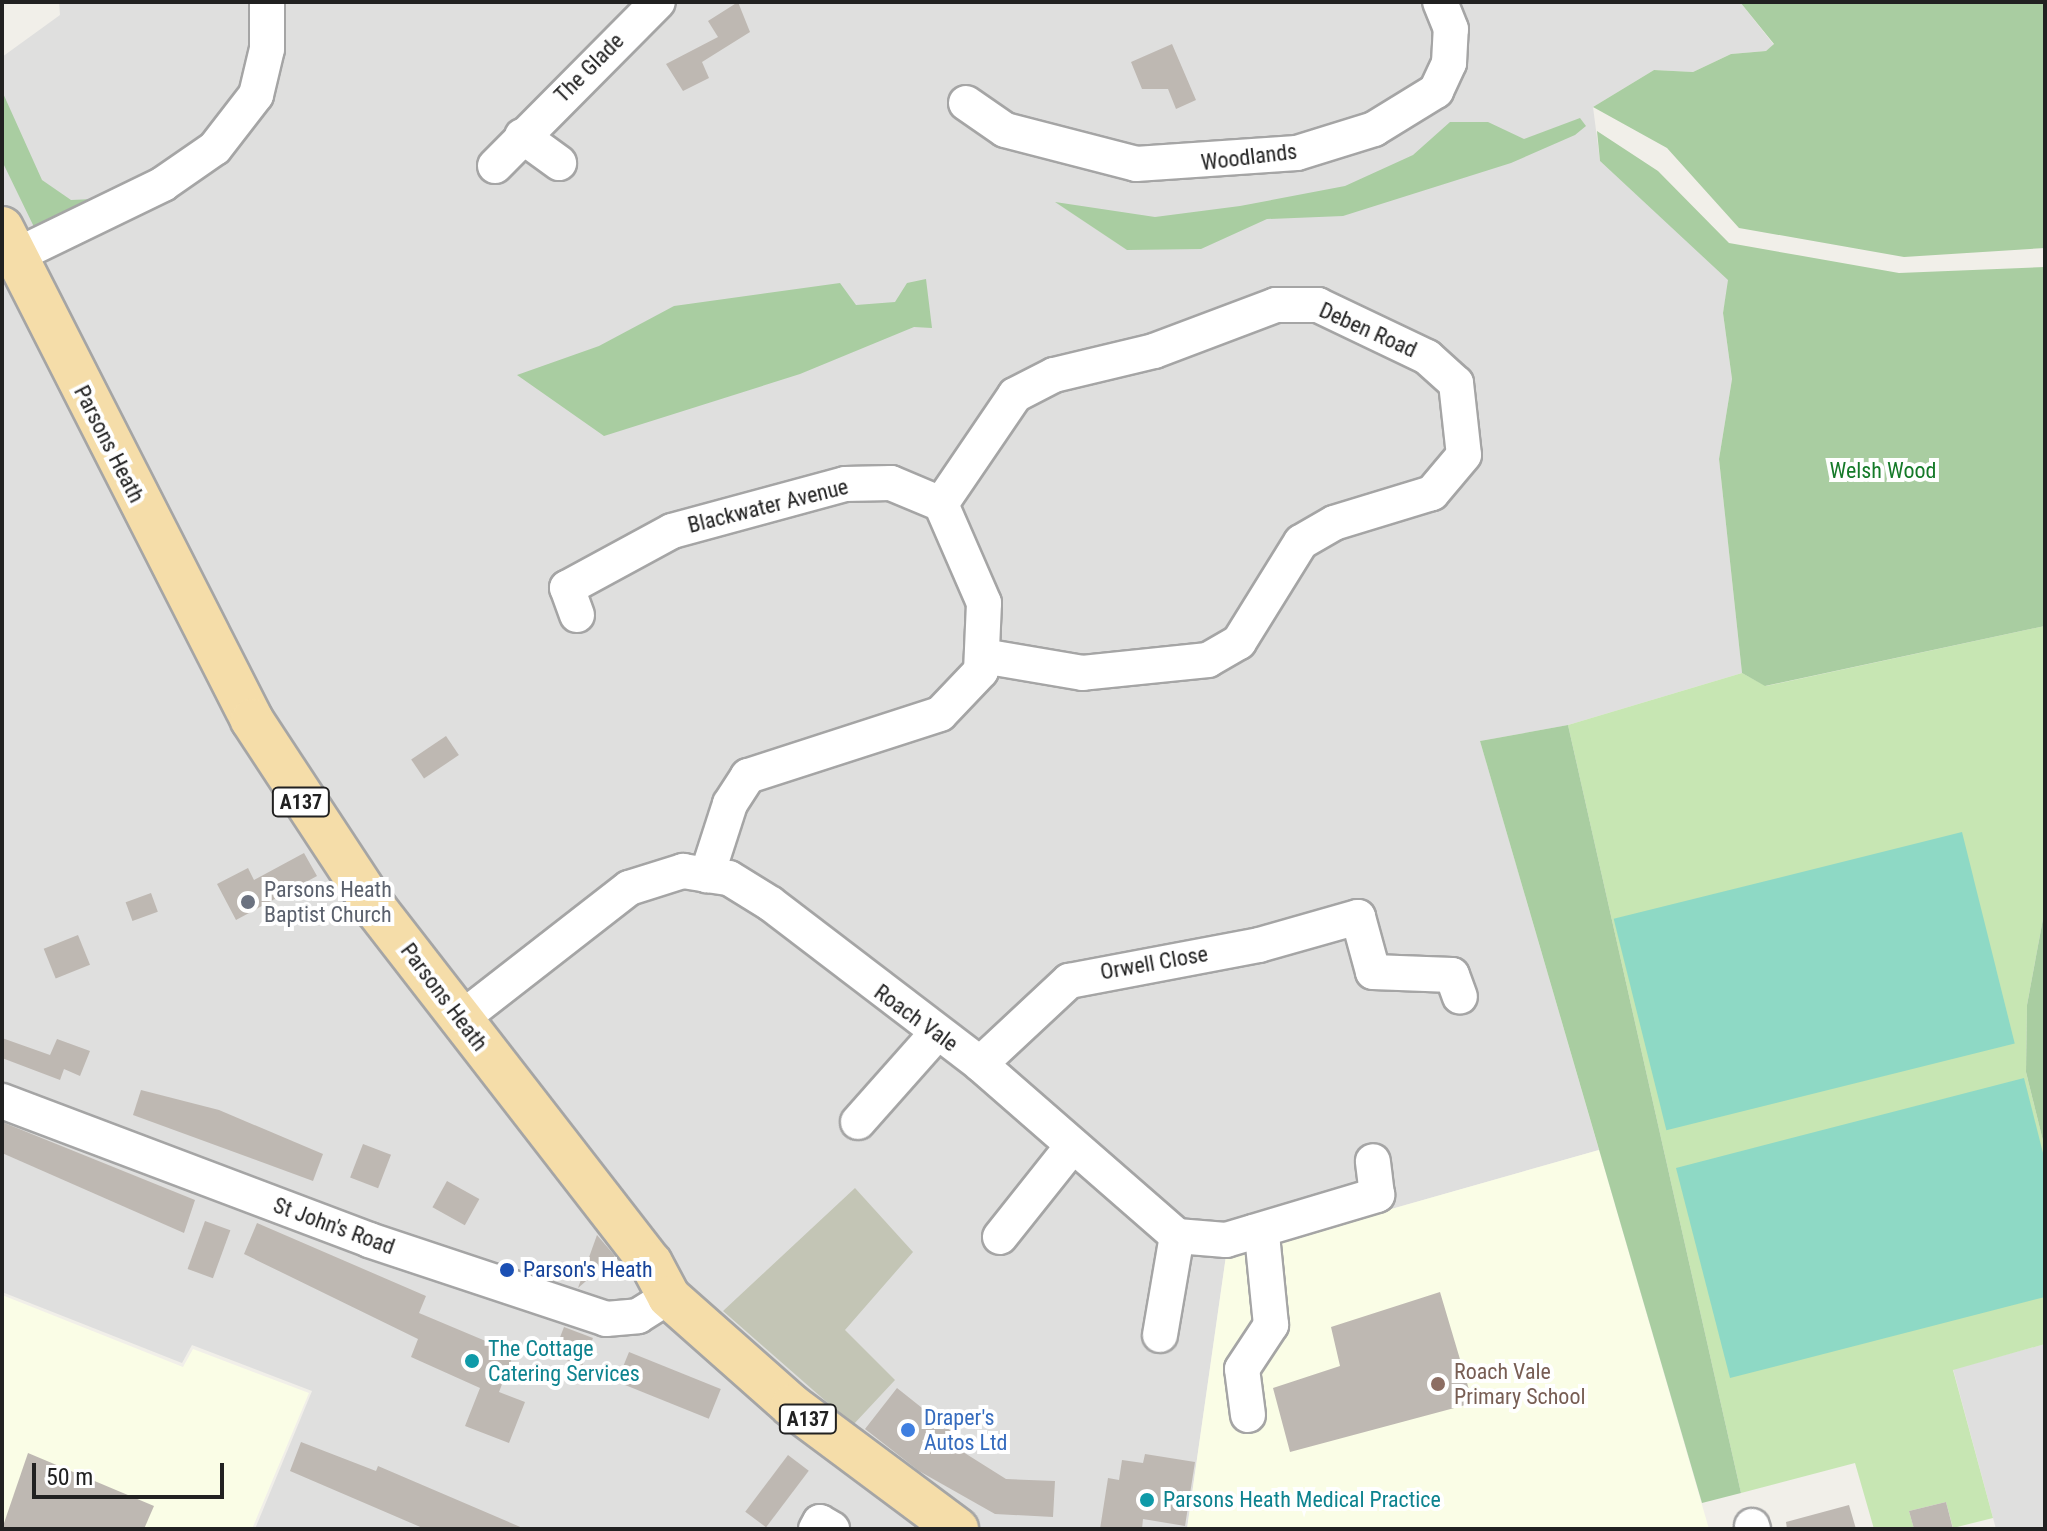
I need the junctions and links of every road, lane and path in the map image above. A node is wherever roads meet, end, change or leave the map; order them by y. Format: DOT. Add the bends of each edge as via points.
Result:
graph roads {
  1 [pos="267,2"];
  2 [pos="658,2"];
  3 [pos="1440,2"];
  4 [pos="966,103"];
  5 [pos="522,136"];
  6 [pos="559,163"];
  7 [pos="495,166"];
  8 [pos="8,242"];
  9 [pos="941,504"];
  10 [pos="577,615"];
  11 [pos="984,656"];
  12 [pos="707,875"];
  13 [pos="1460,997"];
  14 [pos="462,1018"];
  15 [pos="937,1033"];
  16 [pos="980,1064"];
  17 [pos="2,1101"];
  18 [pos="858,1122"];
  19 [pos="1070,1149"];
  20 [pos="1373,1161"];
  21 [pos="1254,1232"];
  22 [pos="1177,1236"];
  23 [pos="1000,1237"];
  24 [pos="669,1297"];
  25 [pos="1160,1335"];
  26 [pos="1248,1415"];
  27 [pos="816,1529"];
  28 [pos="832,1529"];
  29 [pos="957,1529"];
  1 -- 8 [label="street" via="267,49 256,95 215,148 163,184"];
  2 -- 5 [label="street, The Glade"];
  3 -- 4 [label="street, Woodlands" via="1451,29 1449,63 1436,91 1374,129 1297,153 1136,164 1005,130"];
  5 -- 6 [label="street"];
  5 -- 7 [label="street, The Glade"];
  8 -- 14 [label="main road, Parsons Heath / A137" via="252,720 318,831"];
  9 -- 10 [label="street, Blackwater Avenue" via="891,483 845,484 672,531 567,588"];
  9 -- 11 [label="street" via="984,603"];
  9 -- 11 [label="street, Deben Road" via="1015,395 1054,375 1154,351 1276,305 1318,305 1427,357 1456,383 1464,455 1436,489 1334,523 1301,542 1239,642 1208,660 1083,673"];
  11 -- 12 [label="street" via="962,696 940,714 748,776"];
  12 -- 14 [label="street, Roach Vale" via="683,871 629,888"];
  12 -- 15 [label="street, Roach Vale" via="729,878 771,904"];
  13 -- 16 [label="street, Orwell Close" via="1452,975 1373,972 1358,917 1259,945 1124,965 1069,981"];
  14 -- 24 [label="main road, Parsons Heath / A137" via="651,1263"];
  15 -- 16 [label="street, Roach Vale"];
  15 -- 18 [label="street"];
  16 -- 19 [label="street, Roach Vale"];
  17 -- 24 [label="street, St John's Road" via="369,1240 606,1319 638,1316"];
  19 -- 22 [label="street, Roach Vale"];
  19 -- 23 [label="street"];
  20 -- 21 [label="street" via="1391,1190"];
  21 -- 22 [label="street" via="1226,1240"];
  21 -- 26 [label="street" via="1263,1245 1271,1325 1242,1369"];
  22 -- 25 [label="street"];
  24 -- 29 [label="main road, Parsons Heath / A137" via="792,1406"];
  27 -- 28 [label="street" via="820,1522"];
}
